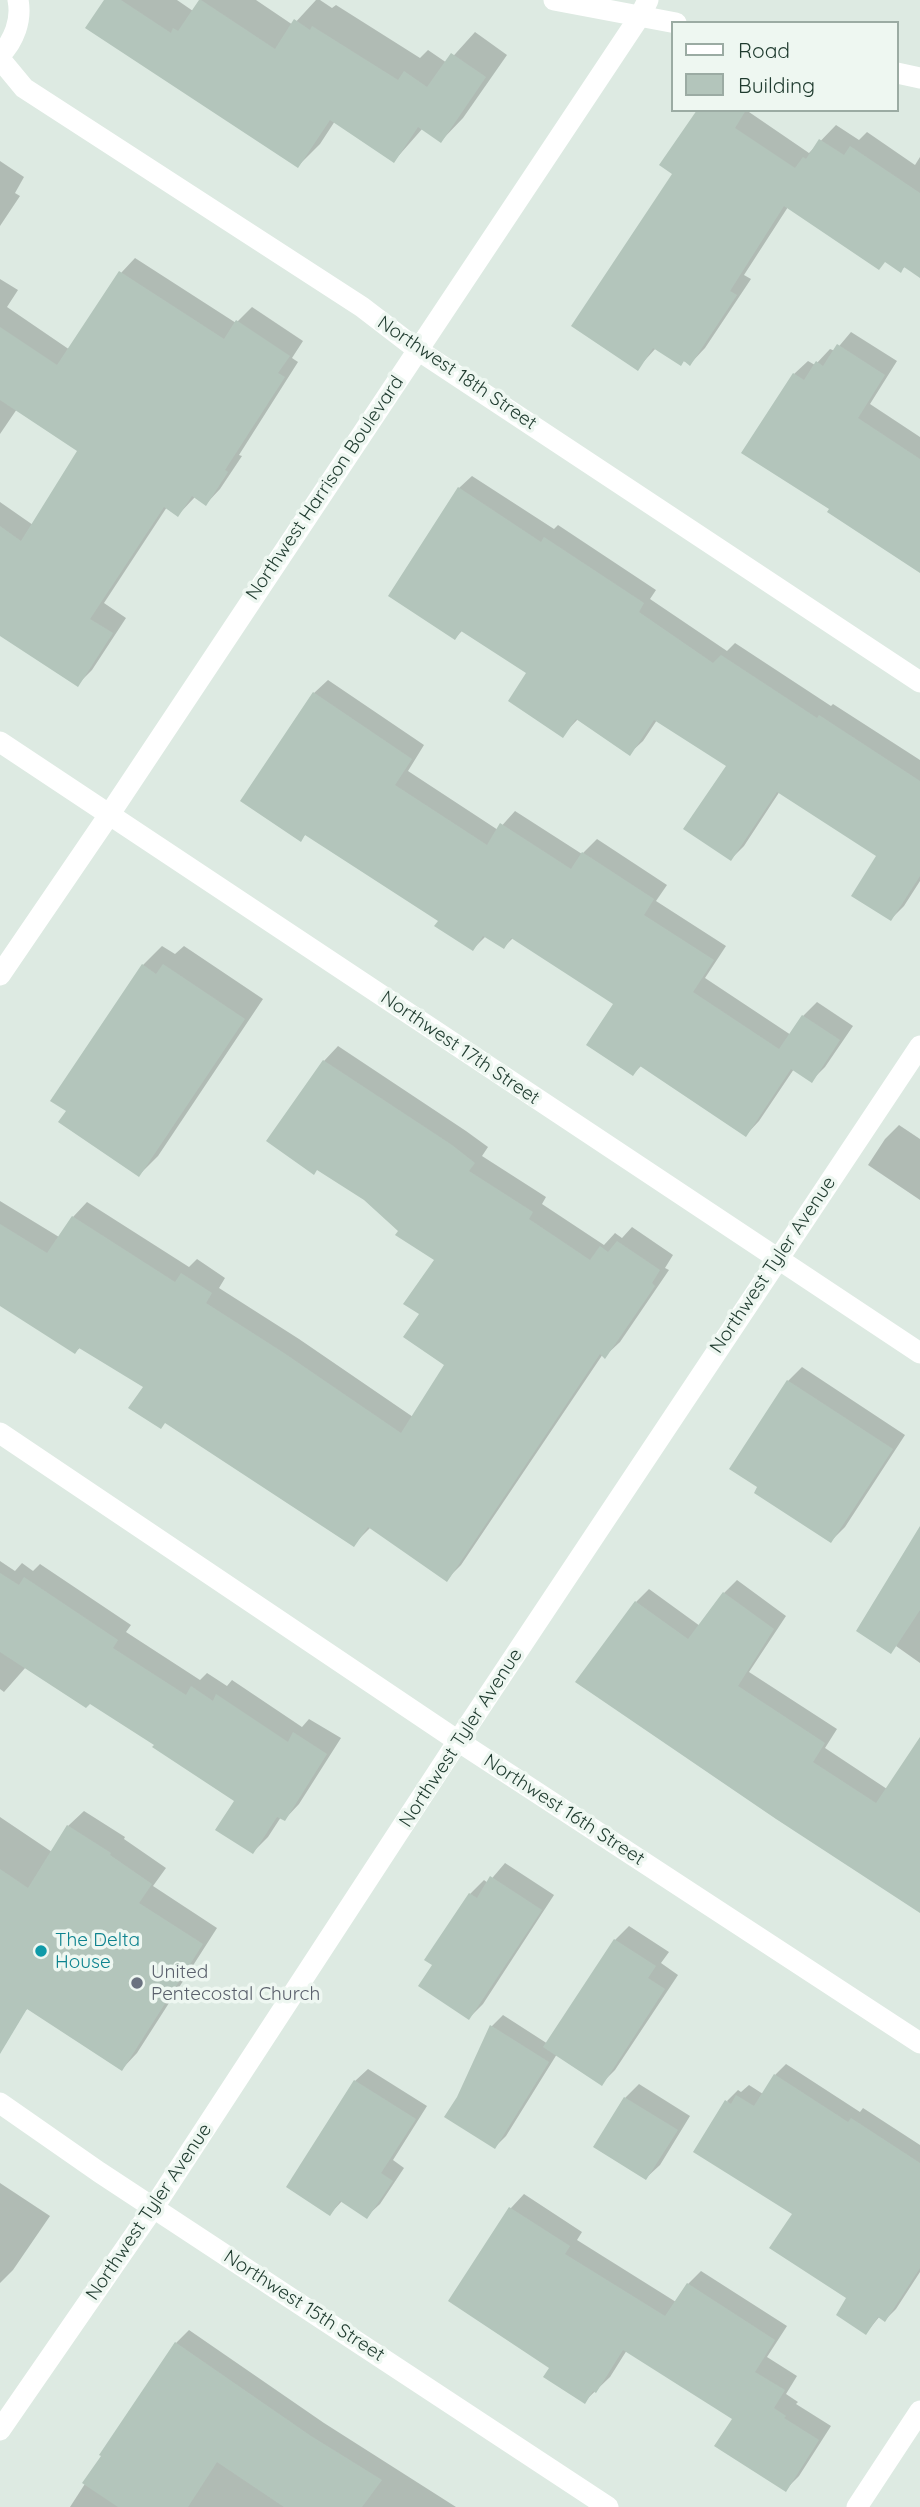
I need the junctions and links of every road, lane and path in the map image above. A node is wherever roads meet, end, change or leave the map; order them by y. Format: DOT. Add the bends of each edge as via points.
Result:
graph roads {
  1 [pos="18,0"];
  2 [pos="554,0"];
  3 [pos="644,8"];
  4 [pos="672,21"];
  5 [pos="0,57"];
  6 [pos="899,73"];
  7 [pos="920,78"];
  8 [pos="418,350"];
  9 [pos="920,681"];
  10 [pos="0,742"];
  11 [pos="109,815"];
  12 [pos="0,975"];
  13 [pos="920,1046"];
  14 [pos="778,1259"];
  15 [pos="920,1353"];
  16 [pos="0,1433"];
  17 [pos="458,1741"];
  18 [pos="920,2043"];
  19 [pos="0,2103"];
  20 [pos="154,2207"];
  21 [pos="920,2411"];
  22 [pos="0,2430"];
  23 [pos="608,2507"];
  24 [pos="857,2507"];
  1 -- 5 [label="street, Northwest 18th Street" via="16,30"];
  2 -- 3 [label="street"];
  3 -- 4 [label="street"];
  3 -- 8 [label="street, Northwest Harrison Boulevard"];
  5 -- 8 [label="street, Northwest 18th Street" via="24,88 362,307"];
  6 -- 7 [label="street"];
  8 -- 9 [label="street, Northwest 18th Street"];
  8 -- 11 [label="street, Northwest Harrison Boulevard"];
  10 -- 11 [label="street, Northwest 17th Street"];
  11 -- 12 [label="street, Northwest Harrison Boulevard"];
  11 -- 14 [label="street, Northwest 17th Street"];
  13 -- 14 [label="street, Northwest Tyler Avenue"];
  14 -- 15 [label="street, Northwest 17th Street"];
  14 -- 17 [label="street, Northwest Tyler Avenue"];
  16 -- 17 [label="street, Northwest 16th Street"];
  17 -- 18 [label="street, Northwest 16th Street"];
  17 -- 20 [label="street, Northwest Tyler Avenue"];
  19 -- 20 [label="street, Northwest 15th Street"];
  20 -- 22 [label="street, Northwest Tyler Avenue"];
  20 -- 23 [label="street, Northwest 15th Street"];
  21 -- 24 [label="street"];
}
